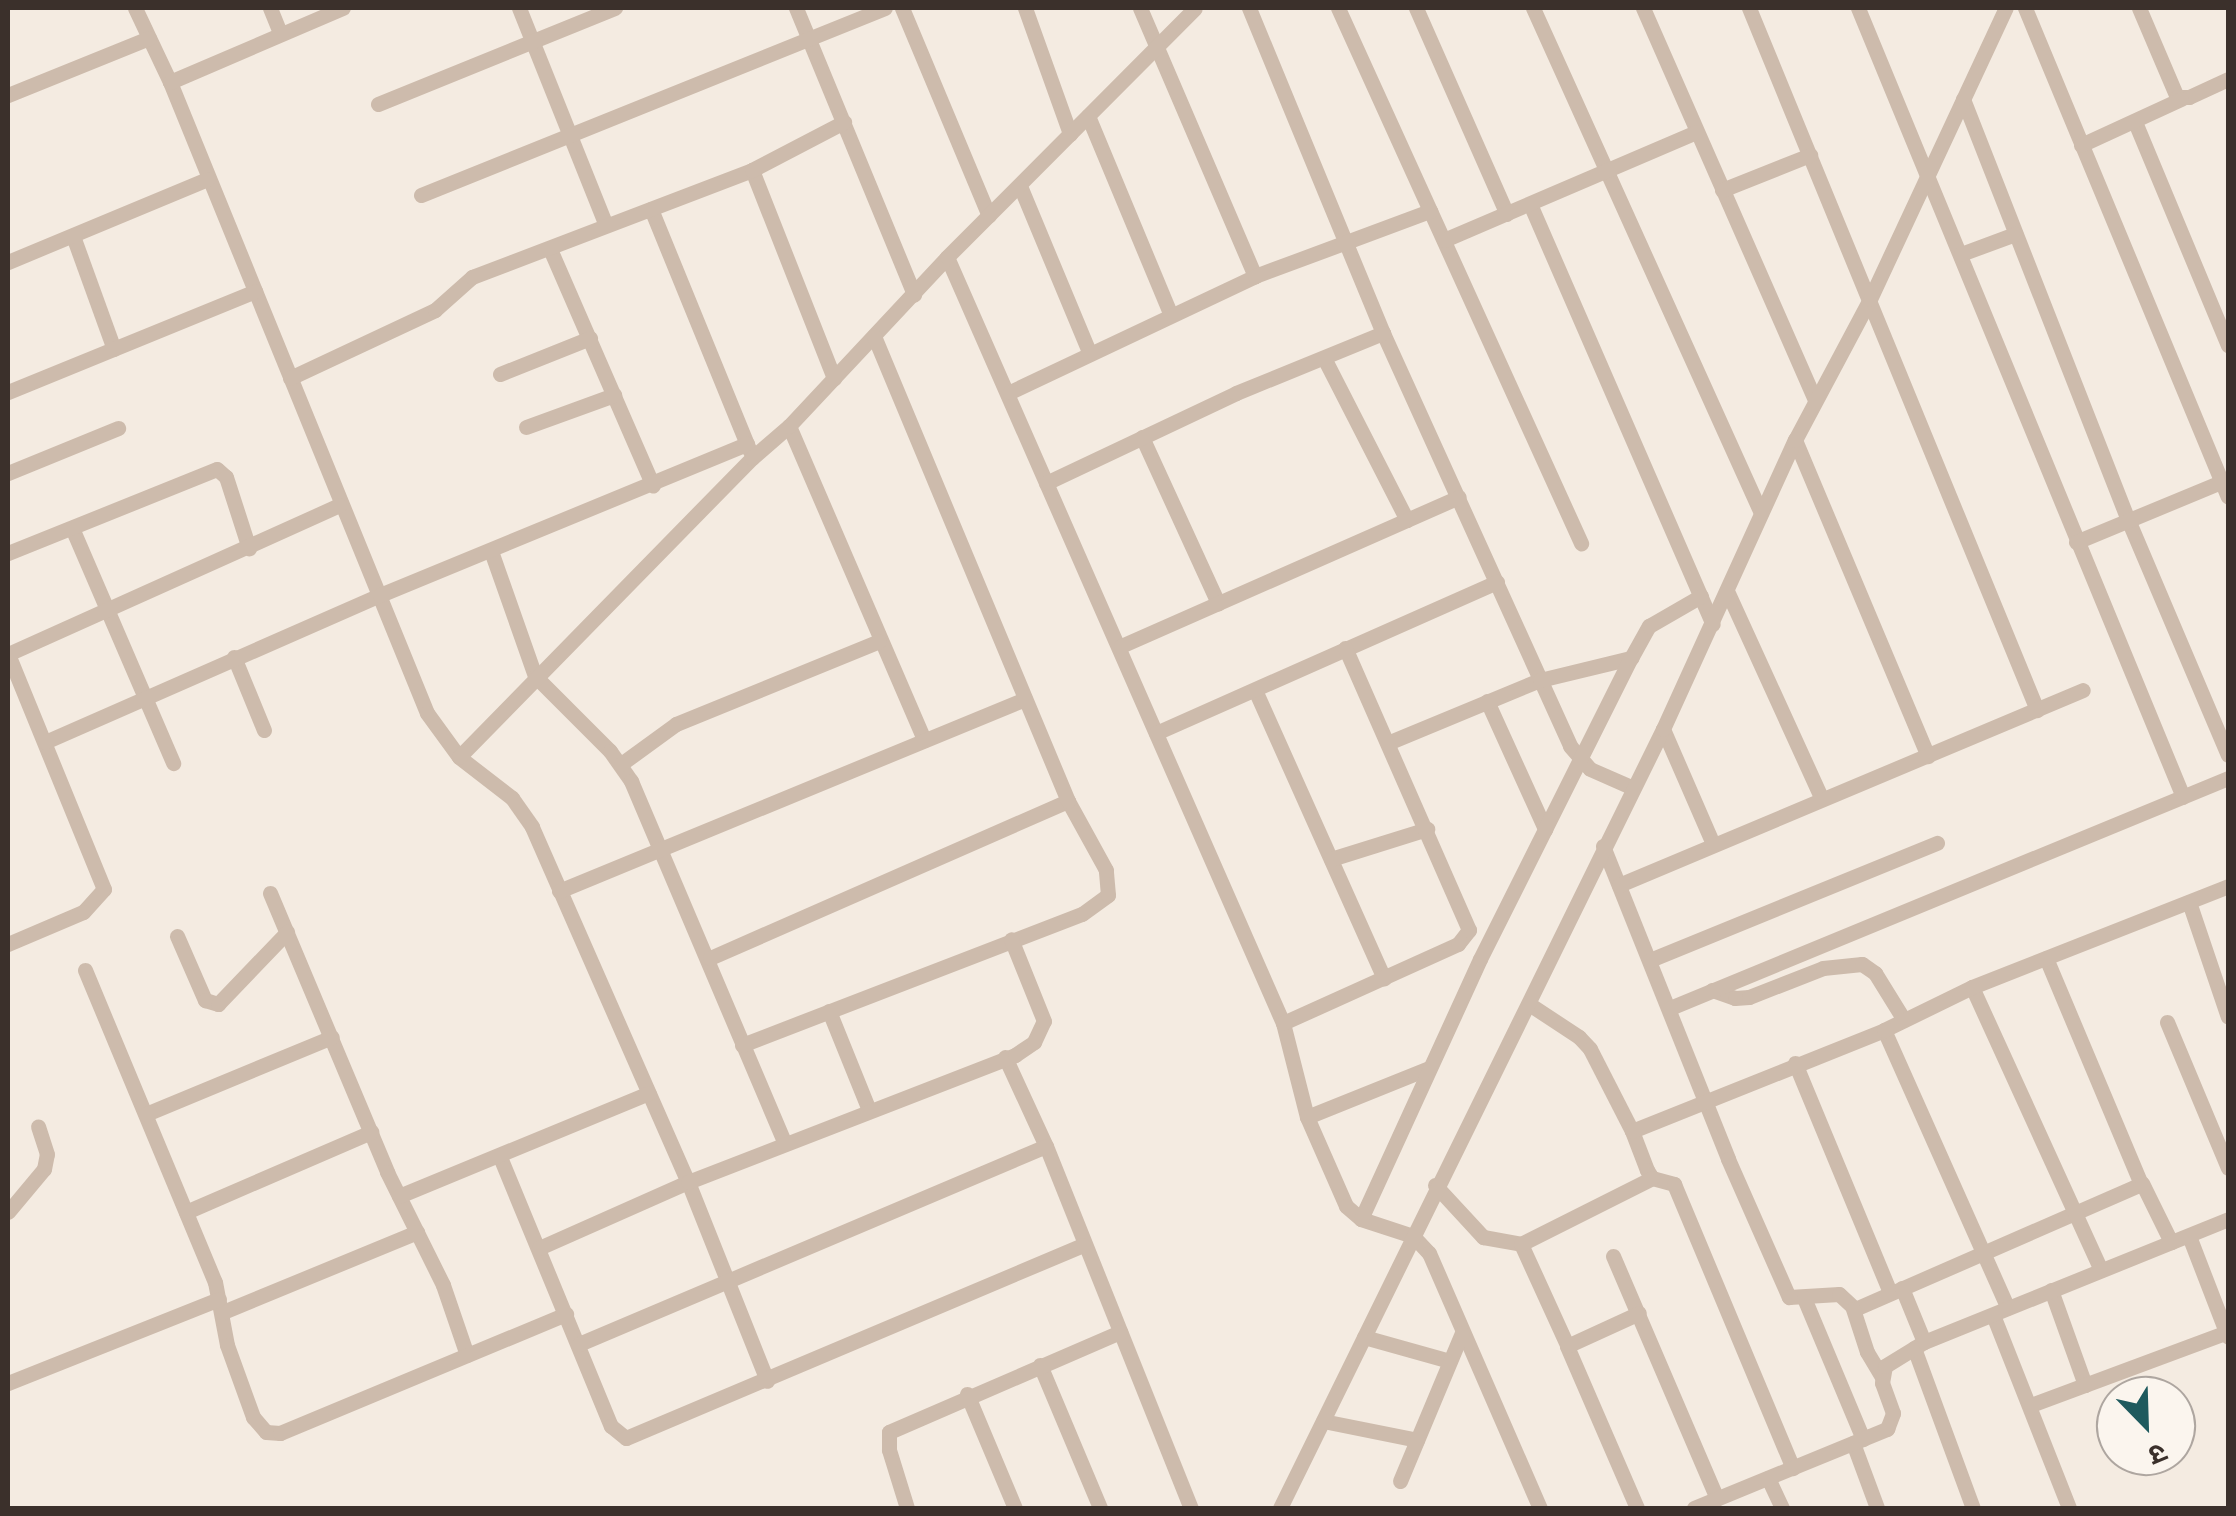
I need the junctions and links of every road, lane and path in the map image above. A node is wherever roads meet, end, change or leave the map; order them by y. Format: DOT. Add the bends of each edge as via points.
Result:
graph roads {
  1 [pos="135,8"];
  2 [pos="270,8"];
  3 [pos="343,8"];
  4 [pos="519,8"];
  5 [pos="614,8"];
  6 [pos="796,8"];
  7 [pos="885,8"];
  8 [pos="902,8"];
  9 [pos="1025,8"];
  10 [pos="1140,8"];
  11 [pos="1195,8"];
  12 [pos="1249,8"];
  13 [pos="1338,8"];
  14 [pos="1416,8"];
  15 [pos="1533,8"];
  16 [pos="1642,8"];
  17 [pos="1749,8"];
  18 [pos="1858,8"];
  19 [pos="2006,8"];
  20 [pos="2026,8"];
  21 [pos="2139,8"];
  22 [pos="280,34"];
  23 [pos="808,35"];
  24 [pos="149,38"];
  25 [pos="532,42"];
  26 [pos="1157,46"];
  27 [pos="2228,79"];
  28 [pos="170,82"];
  29 [pos="8,95"];
  30 [pos="1962,99"];
  31 [pos="2181,99"];
  32 [pos="378,104"];
  33 [pos="1088,116"];
  34 [pos="844,122"];
  35 [pos="2136,122"];
  36 [pos="1696,132"];
  37 [pos="568,133"];
  38 [pos="1070,134"];
  39 [pos="2081,144"];
  40 [pos="1810,155"];
  41 [pos="752,170"];
  42 [pos="1606,172"];
  43 [pos="1928,172"];
  44 [pos="207,178"];
  45 [pos="1020,186"];
  46 [pos="1722,190"];
  47 [pos="422,195"];
  48 [pos="1530,204"];
  49 [pos="651,209"];
  50 [pos="1430,211"];
  51 [pos="1507,214"];
  52 [pos="989,216"];
  53 [pos="605,223"];
  54 [pos="2016,234"];
  55 [pos="73,236"];
  56 [pos="1444,240"];
  57 [pos="1346,242"];
  58 [pos="550,249"];
  59 [pos="1961,254"];
  60 [pos="947,257"];
  61 [pos="8,262"];
  62 [pos="1255,276"];
  63 [pos="254,291"];
  64 [pos="914,295"];
  65 [pos="1870,299"];
  66 [pos="1170,313"];
  67 [pos="2225,325"];
  68 [pos="1383,334"];
  69 [pos="874,336"];
  70 [pos="590,338"];
  71 [pos="2228,345"];
  72 [pos="114,349"];
  73 [pos="1089,352"];
  74 [pos="1324,358"];
  75 [pos="500,374"];
  76 [pos="290,378"];
  77 [pos="834,378"];
  78 [pos="8,392"];
  79 [pos="1010,392"];
  80 [pos="614,394"];
  81 [pos="1815,400"];
  82 [pos="526,426"];
  83 [pos="789,426"];
  84 [pos="118,428"];
  85 [pos="1142,437"];
  86 [pos="1795,440"];
  87 [pos="750,451"];
  88 [pos="8,473"];
  89 [pos="1046,483"];
  90 [pos="653,486"];
  91 [pos="2226,486"];
  92 [pos="1460,497"];
  93 [pos="340,506"];
  94 [pos="1761,513"];
  95 [pos="1407,520"];
  96 [pos="2129,522"];
  97 [pos="72,528"];
  98 [pos="2076,542"];
  99 [pos="1581,543"];
  100 [pos="249,548"];
  101 [pos="490,550"];
  102 [pos="8,554"];
  103 [pos="1497,582"];
  104 [pos="1728,593"];
  105 [pos="380,594"];
  106 [pos="1701,596"];
  107 [pos="1218,603"];
  108 [pos="110,608"];
  109 [pos="1713,624"];
  110 [pos="879,640"];
  111 [pos="1120,646"];
  112 [pos="1346,648"];
  113 [pos="8,654"];
  114 [pos="234,657"];
  115 [pos="1631,658"];
  116 [pos="535,676"];
  117 [pos="1540,680"];
  118 [pos="1255,690"];
  119 [pos="2083,690"];
  120 [pos="148,696"];
  121 [pos="1025,699"];
  122 [pos="1487,702"];
  123 [pos="2037,710"];
  124 [pos="2221,718"];
  125 [pos="1662,728"];
  126 [pos="264,730"];
  127 [pos="1156,733"];
  128 [pos="924,740"];
  129 [pos="45,742"];
  130 [pos="1390,742"];
  131 [pos="1928,756"];
  132 [pos="2228,756"];
  133 [pos="459,757"];
  134 [pos="1579,760"];
  135 [pos="173,763"];
  136 [pos="621,764"];
  137 [pos="2228,778"];
  138 [pos="1632,788"];
  139 [pos="1821,797"];
  140 [pos="2183,797"];
  141 [pos="1068,801"];
  142 [pos="1427,829"];
  143 [pos="1545,829"];
  144 [pos="1937,843"];
  145 [pos="1714,844"];
  146 [pos="1603,846"];
  147 [pos="663,851"];
  148 [pos="1331,858"];
  149 [pos="1619,885"];
  150 [pos="2228,886"];
  151 [pos="559,891"];
  152 [pos="270,893"];
  153 [pos="2189,902"];
  154 [pos="288,932"];
  155 [pos="177,936"];
  156 [pos="1012,940"];
  157 [pos="8,944"];
  158 [pos="710,958"];
  159 [pos="2046,958"];
  160 [pos="1650,960"];
  161 [pos="84,970"];
  162 [pos="1384,978"];
  163 [pos="1972,987"];
  164 [pos="1712,990"];
  165 [pos="1529,1004"];
  166 [pos="1670,1008"];
  167 [pos="829,1011"];
  168 [pos="2228,1017"];
  169 [pos="1904,1020"];
  170 [pos="2167,1022"];
  171 [pos="1283,1023"];
  172 [pos="1884,1030"];
  173 [pos="332,1037"];
  174 [pos="742,1045"];
  175 [pos="1005,1058"];
  176 [pos="1795,1063"];
  177 [pos="1430,1068"];
  178 [pos="649,1093"];
  179 [pos="1705,1102"];
  180 [pos="869,1110"];
  181 [pos="146,1114"];
  182 [pos="1307,1117"];
  183 [pos="38,1126"];
  184 [pos="1632,1131"];
  185 [pos="371,1132"];
  186 [pos="784,1142"];
  187 [pos="1046,1146"];
  188 [pos="500,1158"];
  189 [pos="2228,1168"];
  190 [pos="1652,1178"];
  191 [pos="688,1182"];
  192 [pos="2142,1182"];
  193 [pos="1436,1185"];
  194 [pos="400,1196"];
  195 [pos="8,1212"];
  196 [pos="186,1212"];
  197 [pos="2076,1212"];
  198 [pos="1360,1219"];
  199 [pos="2228,1219"];
  200 [pos="417,1232"];
  201 [pos="1413,1236"];
  202 [pos="2189,1236"];
  203 [pos="2171,1242"];
  204 [pos="1521,1244"];
  205 [pos="1083,1245"];
  206 [pos="539,1248"];
  207 [pos="1982,1254"];
  208 [pos="1613,1256"];
  209 [pos="2100,1270"];
  210 [pos="728,1280"];
  211 [pos="1896,1290"];
  212 [pos="2051,1290"];
  213 [pos="1804,1298"];
  214 [pos="221,1306"];
  215 [pos="1853,1308"];
  216 [pos="2000,1311"];
  217 [pos="1639,1313"];
  218 [pos="566,1314"];
  219 [pos="1120,1332"];
  220 [pos="1462,1333"];
  221 [pos="2228,1334"];
  222 [pos="1364,1337"];
  223 [pos="579,1344"];
  224 [pos="1567,1345"];
  225 [pos="1919,1345"];
  226 [pos="467,1356"];
  227 [pos="1450,1361"];
  228 [pos="1040,1365"];
  229 [pos="1882,1377"];
  230 [pos="767,1381"];
  231 [pos="8,1383"];
  232 [pos="2085,1385"];
  233 [pos="967,1394"];
  234 [pos="2031,1405"];
  235 [pos="1323,1420"];
  236 [pos="1417,1440"];
  237 [pos="1858,1441"];
  238 [pos="1792,1468"];
  239 [pos="1768,1478"];
  240 [pos="1400,1481"];
  241 [pos="1717,1499"];
  242 [pos="906,1508"];
  243 [pos="1015,1508"];
  244 [pos="1100,1508"];
  245 [pos="1191,1508"];
  246 [pos="1280,1508"];
  247 [pos="1540,1508"];
  248 [pos="1637,1508"];
  249 [pos="1694,1508"];
  250 [pos="1782,1508"];
  251 [pos="1877,1508"];
  252 [pos="1973,1508"];
  253 [pos="2069,1508"];
  1 -- 24 [label="street"];
  2 -- 22 [label="street"];
  3 -- 22 [label="street"];
  4 -- 25 [label="street"];
  5 -- 25 [label="street"];
  6 -- 23 [label="street"];
  7 -- 23 [label="street"];
  8 -- 52 [label="street"];
  9 -- 38 [label="street"];
  10 -- 26 [label="street"];
  11 -- 26 [label="street"];
  12 -- 57 [label="street"];
  13 -- 50 [label="street"];
  14 -- 51 [label="street"];
  15 -- 42 [label="street"];
  16 -- 36 [label="street"];
  17 -- 40 [label="street"];
  18 -- 43 [label="street"];
  19 -- 30 [label="street"];
  20 -- 39 [label="street"];
  21 -- 31 [label="street"];
  22 -- 28 [label="street"];
  23 -- 34 [label="street"];
  23 -- 37 [label="street"];
  24 -- 28 [label="street"];
  24 -- 29 [label="street"];
  25 -- 32 [label="street"];
  25 -- 37 [label="street"];
  26 -- 33 [label="street"];
  26 -- 62 [label="street"];
  27 -- 31 [label="street"];
  28 -- 44 [label="street"];
  30 -- 43 [label="street"];
  30 -- 54 [label="street"];
  31 -- 35 [label="street"];
  33 -- 38 [label="street"];
  33 -- 66 [label="street"];
  34 -- 41 [label="street"];
  34 -- 64 [label="street"];
  35 -- 39 [label="street"];
  35 -- 67 [label="street"];
  36 -- 42 [label="street"];
  36 -- 46 [label="street"];
  37 -- 47 [label="street"];
  37 -- 53 [label="street"];
  38 -- 45 [label="street"];
  39 -- 91 [label="street"];
  40 -- 46 [label="street"];
  40 -- 65 [label="street"];
  41 -- 49 [label="street"];
  41 -- 77 [label="street"];
  42 -- 48 [label="street"];
  42 -- 94 [label="street"];
  43 -- 59 [label="street"];
  43 -- 65 [label="street"];
  44 -- 55 [label="street"];
  44 -- 63 [label="street"];
  45 -- 52 [label="street"];
  45 -- 73 [label="street"];
  46 -- 81 [label="street"];
  48 -- 51 [label="street"];
  48 -- 106 [label="street"];
  49 -- 53 [label="street"];
  49 -- 87 [label="street"];
  50 -- 56 [label="street"];
  50 -- 57 [label="street"];
  51 -- 56 [label="street"];
  52 -- 60 [label="street"];
  53 -- 58 [label="street"];
  54 -- 59 [label="street"];
  54 -- 96 [label="street"];
  55 -- 61 [label="street"];
  55 -- 72 [label="street"];
  56 -- 99 [label="street"];
  57 -- 62 [label="street"];
  57 -- 68 [label="street"];
  58 -- 70 [label="street"];
  58 -- 76 [label="street" via="472,277 435,310"];
  59 -- 98 [label="street"];
  60 -- 64 [label="street"];
  60 -- 79 [label="street"];
  62 -- 66 [label="street"];
  63 -- 72 [label="street"];
  63 -- 76 [label="street"];
  64 -- 69 [label="street"];
  65 -- 81 [label="street"];
  65 -- 123 [label="street"];
  66 -- 73 [label="street"];
  67 -- 71 [label="street"];
  68 -- 74 [label="street"];
  68 -- 92 [label="street"];
  69 -- 77 [label="street"];
  69 -- 121 [label="street"];
  70 -- 75 [label="street"];
  70 -- 80 [label="street"];
  72 -- 78 [label="street"];
  73 -- 79 [label="street"];
  74 -- 85 [label="street"];
  74 -- 95 [label="street"];
  76 -- 93 [label="street"];
  77 -- 83 [label="street"];
  79 -- 89 [label="street"];
  80 -- 82 [label="street"];
  80 -- 90 [label="street"];
  81 -- 86 [label="street"];
  83 -- 87 [label="street"];
  83 -- 110 [label="street"];
  84 -- 88 [label="street"];
  85 -- 89 [label="street"];
  85 -- 107 [label="street"];
  86 -- 94 [label="street"];
  86 -- 131 [label="street"];
  87 -- 90 [label="street"];
  87 -- 116 [label="street"];
  89 -- 111 [label="street"];
  90 -- 101 [label="street"];
  91 -- 96 [label="street"];
  92 -- 95 [label="street"];
  92 -- 103 [label="street"];
  93 -- 100 [label="street"];
  93 -- 105 [label="street"];
  94 -- 104 [label="street"];
  95 -- 107 [label="street"];
  96 -- 98 [label="street"];
  96 -- 124 [label="street"];
  97 -- 100 [label="street" via="218,469"];
  97 -- 102 [label="street"];
  97 -- 108 [label="street"];
  98 -- 140 [label="street"];
  100 -- 108 [label="street"];
  101 -- 105 [label="street"];
  101 -- 116 [label="street"];
  103 -- 112 [label="street"];
  103 -- 117 [label="street"];
  104 -- 109 [label="street"];
  104 -- 139 [label="street"];
  105 -- 114 [label="street"];
  105 -- 133 [label="street" via="427,713"];
  106 -- 109 [label="street"];
  106 -- 115 [label="street" via="1649,626"];
  107 -- 111 [label="street"];
  108 -- 113 [label="street"];
  108 -- 120 [label="street"];
  109 -- 125 [label="street"];
  110 -- 128 [label="street"];
  110 -- 136 [label="street" via="699,714"];
  111 -- 127 [label="street"];
  112 -- 118 [label="street"];
  112 -- 130 [label="street"];
  113 -- 129 [label="street"];
  114 -- 120 [label="street"];
  114 -- 126 [label="street"];
  115 -- 117 [label="street"];
  115 -- 134 [label="street"];
  116 -- 133 [label="street"];
  116 -- 136 [label="street"];
  117 -- 122 [label="street"];
  117 -- 134 [label="street"];
  118 -- 127 [label="street"];
  118 -- 148 [label="street"];
  119 -- 123 [label="street"];
  120 -- 129 [label="street"];
  120 -- 135 [label="street"];
  121 -- 128 [label="street"];
  121 -- 141 [label="street"];
  122 -- 130 [label="street"];
  122 -- 143 [label="street"];
  123 -- 131 [label="street"];
  124 -- 132 [label="street"];
  125 -- 138 [label="street"];
  125 -- 145 [label="street"];
  127 -- 171 [label="street"];
  128 -- 147 [label="street"];
  129 -- 157 [label="street" via="104,889 82,912"];
  130 -- 142 [label="street"];
  131 -- 139 [label="street"];
  133 -- 151 [label="street" via="522,812"];
  134 -- 138 [label="street"];
  134 -- 143 [label="street"];
  136 -- 147 [label="street"];
  137 -- 140 [label="street"];
  138 -- 146 [label="street"];
  139 -- 145 [label="street"];
  140 -- 164 [label="street"];
  141 -- 156 [label="street" via="1106,870 1108,895 1082,914"];
  141 -- 158 [label="street"];
  142 -- 148 [label="street"];
  142 -- 162 [label="street" via="1469,930 1458,944"];
  143 -- 177 [label="street"];
  144 -- 160 [label="street"];
  145 -- 149 [label="street"];
  146 -- 149 [label="street"];
  146 -- 165 [label="street"];
  147 -- 151 [label="street"];
  147 -- 158 [label="street"];
  148 -- 162 [label="street"];
  149 -- 160 [label="street"];
  150 -- 153 [label="street"];
  151 -- 178 [label="street"];
  152 -- 154 [label="street"];
  153 -- 159 [label="street"];
  153 -- 168 [label="street"];
  154 -- 155 [label="street" via="218,1004 205,1000"];
  154 -- 173 [label="street"];
  156 -- 167 [label="street"];
  156 -- 175 [label="street" via="1044,1021 1034,1042"];
  158 -- 174 [label="street"];
  159 -- 163 [label="street"];
  159 -- 192 [label="street"];
  160 -- 166 [label="street"];
  161 -- 181 [label="street"];
  162 -- 171 [label="street"];
  163 -- 169 [label="street"];
  163 -- 197 [label="street"];
  164 -- 166 [label="street"];
  164 -- 169 [label="street" via="1749,998 1823,968 1862,964"];
  165 -- 184 [label="street" via="1580,1036"];
  165 -- 193 [label="street"];
  166 -- 179 [label="street"];
  167 -- 174 [label="street"];
  167 -- 180 [label="street"];
  169 -- 172 [label="street"];
  170 -- 189 [label="street"];
  171 -- 182 [label="street"];
  172 -- 176 [label="street"];
  172 -- 207 [label="street"];
  173 -- 181 [label="street"];
  173 -- 185 [label="street"];
  174 -- 186 [label="street"];
  175 -- 180 [label="street"];
  175 -- 187 [label="street"];
  176 -- 179 [label="street"];
  176 -- 211 [label="street"];
  177 -- 182 [label="street"];
  177 -- 198 [label="street"];
  178 -- 188 [label="street"];
  178 -- 191 [label="street"];
  179 -- 184 [label="street"];
  179 -- 213 [label="street" via="1784,1293"];
  180 -- 186 [label="street"];
  181 -- 196 [label="street"];
  182 -- 198 [label="street" via="1346,1206"];
  183 -- 195 [label="street" via="47,1154 44,1169"];
  184 -- 190 [label="street"];
  185 -- 194 [label="street"];
  185 -- 196 [label="street"];
  186 -- 191 [label="street"];
  187 -- 205 [label="street"];
  187 -- 210 [label="street"];
  188 -- 194 [label="street"];
  188 -- 206 [label="street"];
  190 -- 204 [label="street"];
  190 -- 238 [label="street" via="1674,1184"];
  191 -- 206 [label="street"];
  191 -- 210 [label="street"];
  192 -- 197 [label="street"];
  192 -- 203 [label="street"];
  193 -- 201 [label="street"];
  193 -- 204 [label="street" via="1484,1238"];
  194 -- 200 [label="street"];
  196 -- 214 [label="street"];
  197 -- 207 [label="street"];
  197 -- 209 [label="street"];
  198 -- 201 [label="street"];
  199 -- 202 [label="street"];
  200 -- 214 [label="street"];
  200 -- 226 [label="street" via="458,1320"];
  201 -- 220 [label="street" via="1430,1252"];
  201 -- 222 [label="street"];
  202 -- 203 [label="street"];
  202 -- 221 [label="street"];
  203 -- 209 [label="street"];
  204 -- 224 [label="street"];
  205 -- 219 [label="street"];
  205 -- 230 [label="street"];
  206 -- 218 [label="street"];
  207 -- 211 [label="street"];
  207 -- 216 [label="street"];
  208 -- 217 [label="street"];
  209 -- 212 [label="street"];
  210 -- 223 [label="street"];
  210 -- 230 [label="street"];
  211 -- 215 [label="street"];
  211 -- 225 [label="street"];
  212 -- 216 [label="street"];
  212 -- 232 [label="street"];
  213 -- 215 [label="street" via="1839,1294"];
  213 -- 237 [label="street"];
  214 -- 226 [label="street" via="253,1417 272,1434"];
  214 -- 231 [label="street"];
  215 -- 229 [label="street"];
  216 -- 225 [label="street"];
  216 -- 234 [label="street"];
  217 -- 224 [label="street"];
  217 -- 241 [label="street"];
  218 -- 223 [label="street"];
  218 -- 226 [label="street"];
  219 -- 228 [label="street"];
  219 -- 245 [label="street"];
  220 -- 227 [label="street"];
  220 -- 247 [label="street"];
  221 -- 232 [label="street"];
  222 -- 227 [label="street"];
  222 -- 235 [label="street"];
  223 -- 230 [label="street" via="611,1426 626,1438"];
  224 -- 248 [label="street"];
  225 -- 229 [label="street" via="1890,1361"];
  225 -- 252 [label="street"];
  227 -- 236 [label="street"];
  228 -- 233 [label="street"];
  228 -- 244 [label="street"];
  229 -- 237 [label="street" via="1892,1419 1887,1429"];
  232 -- 234 [label="street"];
  233 -- 242 [label="street" via="889,1432"];
  233 -- 243 [label="street"];
  234 -- 253 [label="street"];
  235 -- 236 [label="street"];
  235 -- 246 [label="street"];
  236 -- 240 [label="street"];
  237 -- 238 [label="street"];
  237 -- 251 [label="street"];
  238 -- 239 [label="street"];
  239 -- 241 [label="street"];
  239 -- 250 [label="street"];
  241 -- 249 [label="street"];
}
